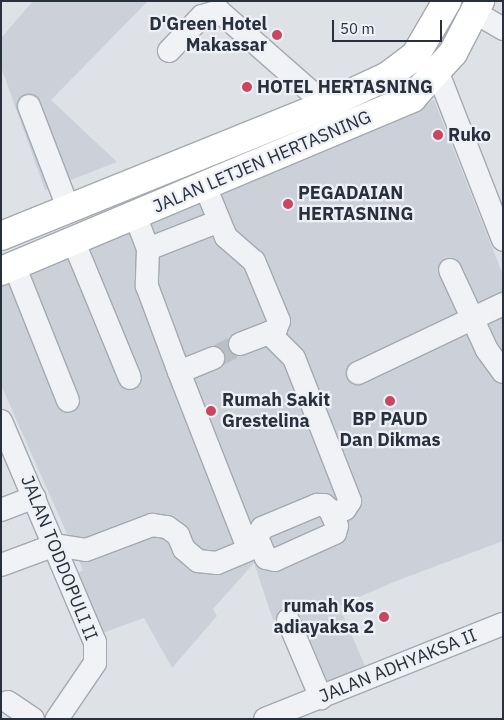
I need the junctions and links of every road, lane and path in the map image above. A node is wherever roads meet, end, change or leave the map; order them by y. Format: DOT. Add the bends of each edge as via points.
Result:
graph roads {
  1 [pos="447,1"];
  2 [pos="477,7"];
  3 [pos="503,29"];
  4 [pos="169,51"];
  5 [pos="438,73"];
  6 [pos="326,104"];
  7 [pos="29,106"];
  8 [pos="205,186"];
  9 [pos="69,210"];
  10 [pos="134,215"];
  11 [pos="218,221"];
  12 [pos="1,237"];
  13 [pos="73,240"];
  14 [pos="503,240"];
  15 [pos="148,249"];
  16 [pos="8,268"];
  17 [pos="450,270"];
  18 [pos="503,304"];
  19 [pos="472,319"];
  20 [pos="269,334"];
  21 [pos="240,344"];
  22 [pos="213,358"];
  23 [pos="179,372"];
  24 [pos="503,372"];
  25 [pos="358,373"];
  26 [pos="130,378"];
  27 [pos="68,401"];
  28 [pos="1,421"];
  29 [pos="36,497"];
  30 [pos="1,510"];
  31 [pos="332,515"];
  32 [pos="55,545"];
  33 [pos="254,547"];
  34 [pos="1,565"];
  35 [pos="288,620"];
  36 [pos="503,624"];
  37 [pos="321,698"];
  38 [pos="8,702"];
  39 [pos="290,715"];
  40 [pos="33,719"];
  41 [pos="57,719"];
  42 [pos="265,719"];
  1 -- 6 [label="main road, JALAN LETJEN HERTASNING" via="415,56 405,66"];
  2 -- 3 [label="street"];
  2 -- 5 [label="main road, JALAN LETJEN HERTASNING" via="453,53"];
  4 -- 6 [label="street" via="202,16 219,11"];
  5 -- 8 [label="main road, JALAN LETJEN HERTASNING" via="412,98"];
  5 -- 14 [label="street"];
  6 -- 9 [label="main road, JALAN LETJEN HERTASNING"];
  7 -- 9 [label="street"];
  8 -- 10 [label="main road, JALAN LETJEN HERTASNING"];
  8 -- 11 [label="street"];
  9 -- 12 [label="main road, JALAN LETJEN HERTASNING"];
  10 -- 13 [label="main road, JALAN LETJEN HERTASNING"];
  10 -- 15 [label="street"];
  11 -- 15 [label="street"];
  11 -- 20 [label="street" via="226,237 254,261 279,321"];
  12 -- 16 [label="main road"];
  13 -- 16 [label="main road, JALAN LETJEN HERTASNING"];
  13 -- 26 [label="street"];
  15 -- 23 [label="street" via="147,286"];
  16 -- 27 [label="street"];
  17 -- 19 [label="street"];
  18 -- 19 [label="street"];
  19 -- 24 [label="street" via="487,350"];
  19 -- 25 [label="street"];
  20 -- 21 [label="street"];
  20 -- 31 [label="street" via="294,358 350,501 346,509"];
  22 -- 23 [label="street"];
  23 -- 33 [label="street"];
  28 -- 29 [label="street, JALAN TODDOPULI II"];
  29 -- 30 [label="street"];
  29 -- 32 [label="street, JALAN TODDOPULI II"];
  31 -- 33 [label="street" via="324,505 308,509 262,528"];
  31 -- 33 [label="street" via="337,526 332,536 292,553 270,560"];
  32 -- 33 [label="street" via="86,550 152,525 167,527 178,534 184,549 198,562 217,563"];
  32 -- 34 [label="street"];
  32 -- 41 [label="street, JALAN TODDOPULI II" via="95,642 96,655 95,663"];
  35 -- 37 [label="street"];
  36 -- 37 [label="street, JALAN ADHYAKSA II"];
  37 -- 39 [label="street, JALAN ADHYAKSA II"];
  38 -- 40 [label="street"];
  39 -- 42 [label="street, JALAN ADHYAKSA II"];
}
